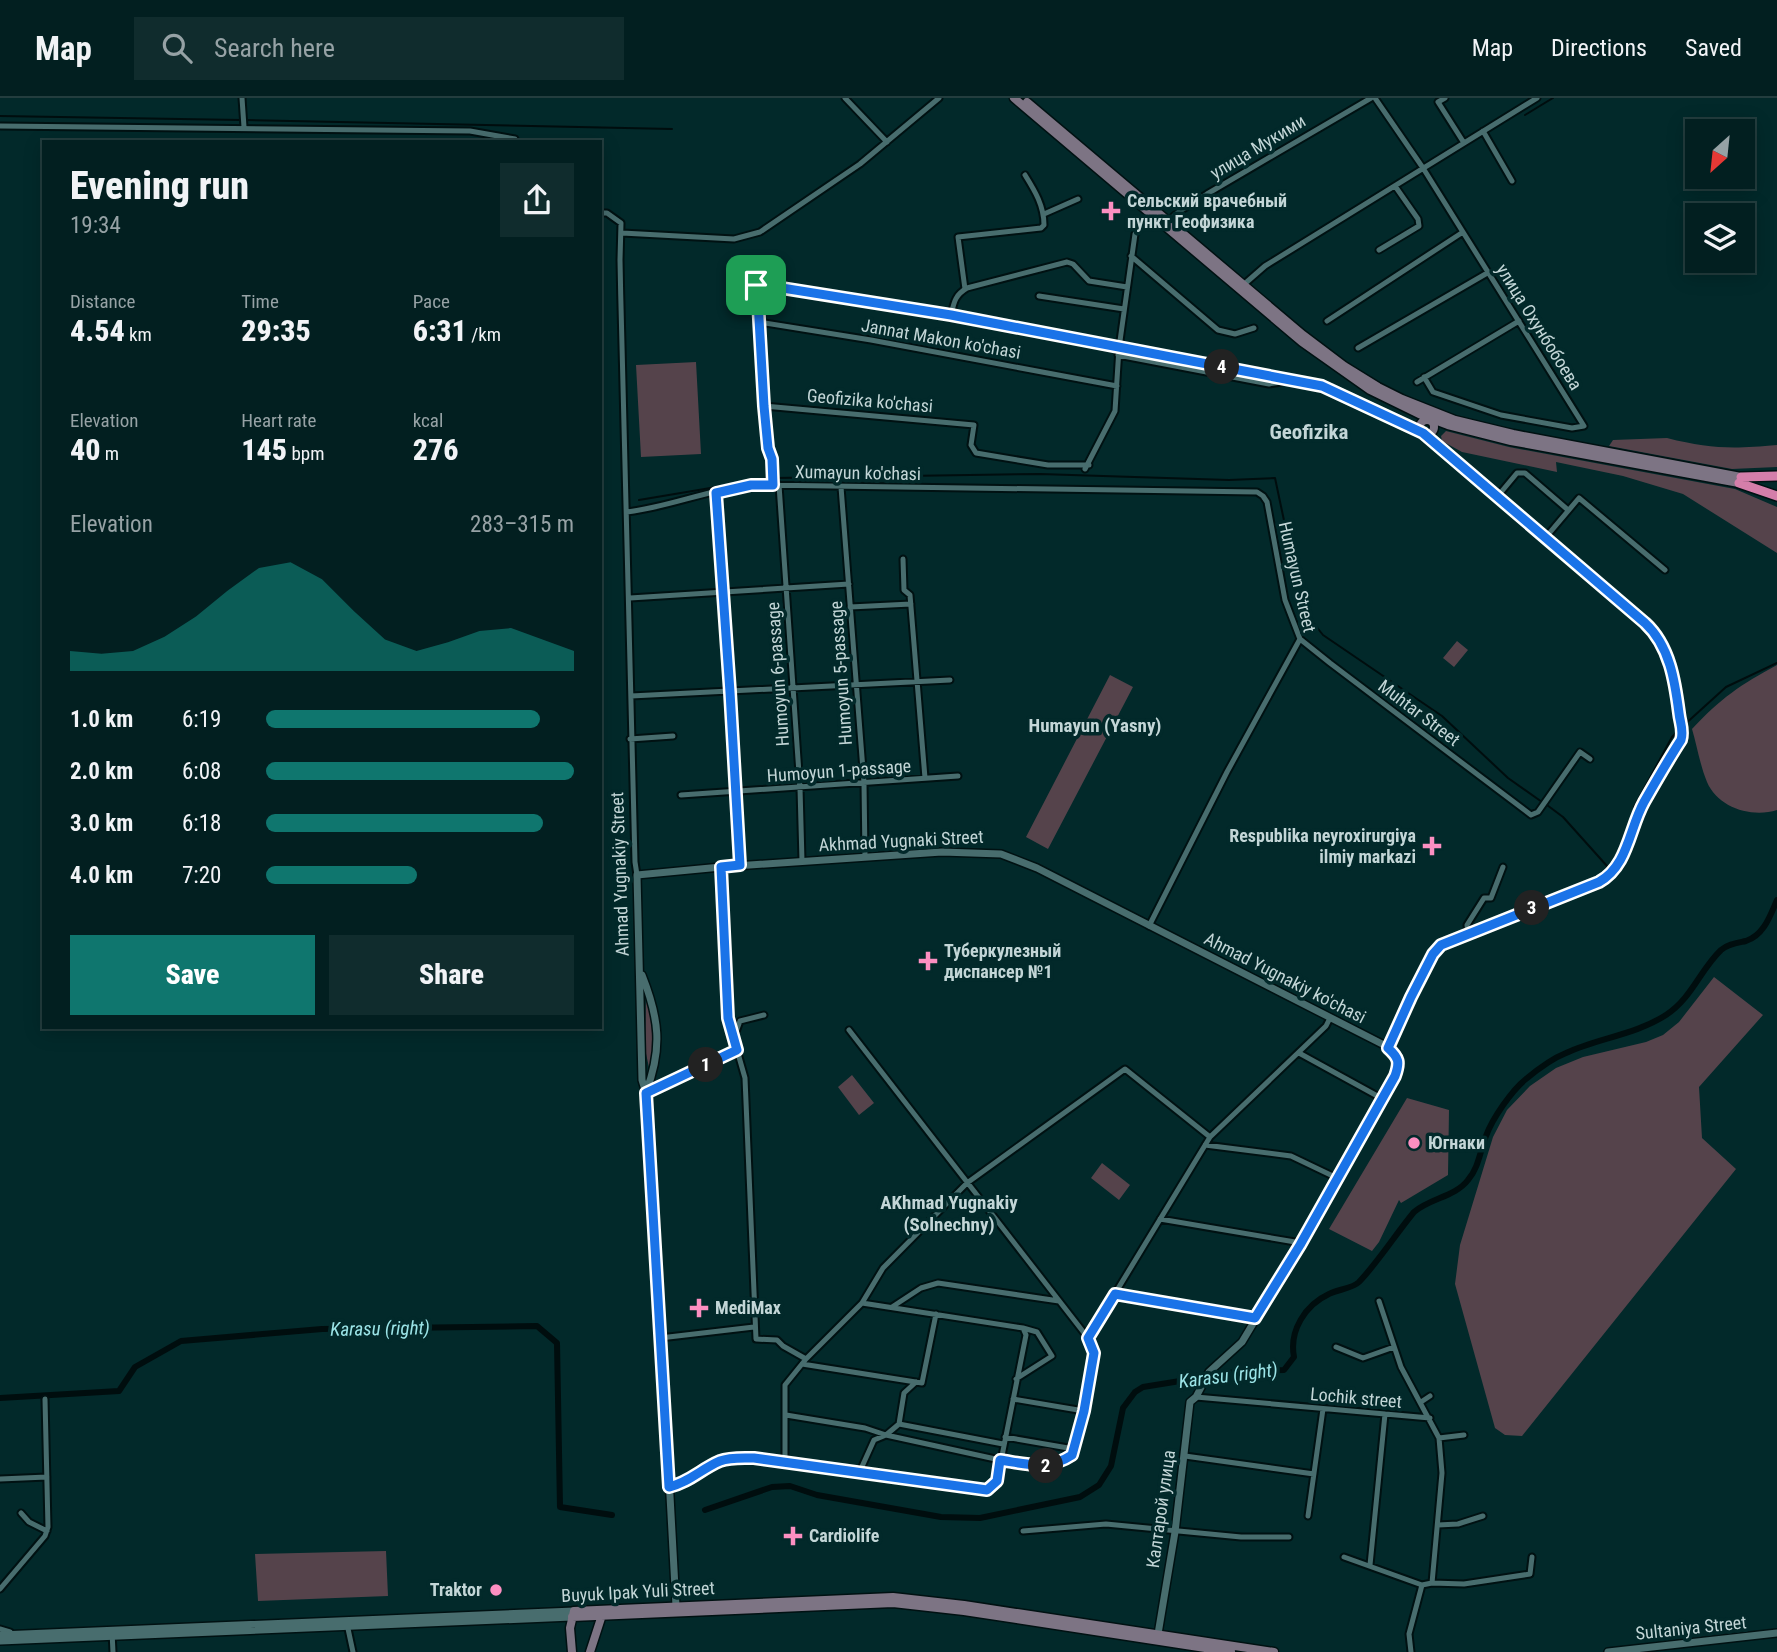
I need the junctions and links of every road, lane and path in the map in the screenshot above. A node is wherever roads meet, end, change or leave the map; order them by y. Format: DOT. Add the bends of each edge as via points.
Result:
graph roads {
  1 [pos="242,98"];
  2 [pos="845,98"];
  3 [pos="939,98"];
  4 [pos="1014,98"];
  5 [pos="1022,98"];
  6 [pos="1373,98"];
  7 [pos="1445,98"];
  8 [pos="1537,98"];
  9 [pos="0,126"];
  10 [pos="244,127"];
  11 [pos="1483,131"];
  12 [pos="515,140"];
  13 [pos="887,142"];
  14 [pos="1464,143"];
  15 [pos="1423,168"];
  16 [pos="1025,175"];
  17 [pos="1512,181"];
  18 [pos="1395,186"];
  19 [pos="1078,199"];
  20 [pos="602,213"];
  21 [pos="1044,214"];
  22 [pos="1147,218"];
  23 [pos="1166,223"];
  24 [pos="1463,232"];
  25 [pos="622,233"];
  26 [pos="1379,250"];
  27 [pos="1131,256"];
  28 [pos="1489,272"];
  29 [pos="1127,287"];
  30 [pos="1241,287"];
  31 [pos="965,289"];
  32 [pos="1039,296"];
  33 [pos="1124,309"];
  34 [pos="951,315"];
  35 [pos="1327,321"];
  36 [pos="1519,321"];
  37 [pos="759,322"];
  38 [pos="1254,328"];
  39 [pos="1119,348"];
  40 [pos="1358,348"];
  41 [pos="1118,355"];
  42 [pos="1424,377"];
  43 [pos="1291,380"];
  44 [pos="1416,382"];
  45 [pos="1117,386"];
  46 [pos="764,406"];
  47 [pos="1443,419"];
  48 [pos="1426,421"];
  49 [pos="1777,476"];
  50 [pos="1740,480"];
  51 [pos="776,485"];
  52 [pos="841,487"];
  53 [pos="1050,490"];
  54 [pos="716,493"];
  55 [pos="1777,496"];
  56 [pos="1497,497"];
  57 [pos="1568,510"];
  58 [pos="627,512"];
  59 [pos="1546,537"];
  60 [pos="903,559"];
  61 [pos="1665,570"];
  62 [pos="849,584"];
  63 [pos="786,588"];
  64 [pos="724,591"];
  65 [pos="630,598"];
  66 [pos="911,604"];
  67 [pos="850,607"];
  68 [pos="1300,639"];
  69 [pos="950,680"];
  70 [pos="918,681"];
  71 [pos="856,683"];
  72 [pos="792,687"];
  73 [pos="730,692"];
  74 [pos="631,696"];
  75 [pos="673,736"];
  76 [pos="631,739"];
  77 [pos="1590,759"];
  78 [pos="958,776"];
  79 [pos="925,778"];
  80 [pos="864,783"];
  81 [pos="800,788"];
  82 [pos="736,793"];
  83 [pos="681,795"];
  84 [pos="865,857"];
  85 [pos="802,861"];
  86 [pos="740,865"];
  87 [pos="721,867"];
  88 [pos="1503,867"];
  89 [pos="637,875"];
  90 [pos="1149,926"];
  91 [pos="1468,933"];
  92 [pos="639,969"];
  93 [pos="764,1015"];
  94 [pos="1330,1018"];
  95 [pos="849,1030"];
  96 [pos="733,1040"];
  97 [pos="1388,1048"];
  98 [pos="737,1050"];
  99 [pos="1299,1053"];
  100 [pos="1399,1064"];
  101 [pos="646,1093"];
  102 [pos="1381,1098"];
  103 [pos="1210,1137"];
  104 [pos="1205,1145"];
  105 [pos="1337,1178"];
  106 [pos="967,1183"];
  107 [pos="1160,1219"];
  108 [pos="1301,1243"];
  109 [pos="1115,1294"];
  110 [pos="1059,1301"];
  111 [pos="1379,1301"];
  112 [pos="862,1303"];
  113 [pos="891,1307"];
  114 [pos="936,1314"];
  115 [pos="1255,1318"];
  116 [pos="754,1327"];
  117 [pos="1023,1328"];
  118 [pos="660,1338"];
  119 [pos="1088,1338"];
  120 [pos="1336,1347"];
  121 [pos="1394,1347"];
  122 [pos="804,1361"];
  123 [pos="1016,1379"];
  124 [pos="916,1382"];
  125 [pos="1430,1396"];
  126 [pos="1196,1397"];
  127 [pos="45,1399"];
  128 [pos="1013,1399"];
  129 [pos="1421,1402"];
  130 [pos="1323,1409"];
  131 [pos="1084,1411"];
  132 [pos="1385,1414"];
  133 [pos="786,1415"];
  134 [pos="1430,1418"];
  135 [pos="899,1424"];
  136 [pos="886,1435"];
  137 [pos="1464,1435"];
  138 [pos="1005,1437"];
  139 [pos="1439,1437"];
  140 [pos="1003,1444"];
  141 [pos="1074,1449"];
  142 [pos="1185,1456"];
  143 [pos="1000,1460"];
  144 [pos="785,1463"];
  145 [pos="860,1471"];
  146 [pos="1314,1474"];
  147 [pos="47,1477"];
  148 [pos="0,1479"];
  149 [pos="669,1487"];
  150 [pos="21,1513"];
  151 [pos="1308,1516"];
  152 [pos="1483,1516"];
  153 [pos="1438,1525"];
  154 [pos="47,1531"];
  155 [pos="1023,1531"];
  156 [pos="1175,1532"];
  157 [pos="1289,1537"];
  158 [pos="1344,1557"];
  159 [pos="1532,1557"];
  160 [pos="1370,1566"];
  161 [pos="1432,1583"];
  162 [pos="1422,1585"];
  163 [pos="0,1589"];
  164 [pos="676,1609"];
  165 [pos="603,1613"];
  166 [pos="573,1614"];
  167 [pos="347,1624"];
  168 [pos="0,1629"];
  169 [pos="112,1632"];
  170 [pos="1777,1633"];
  171 [pos="20,1634"];
  172 [pos="0,1635"];
  173 [pos="1157,1638"];
  174 [pos="0,1641"];
  175 [pos="1176,1644"];
  176 [pos="113,1652"];
  177 [pos="353,1652"];
  178 [pos="572,1652"];
  179 [pos="590,1652"];
  180 [pos="1231,1652"];
  181 [pos="1274,1652"];
  182 [pos="1411,1652"];
  183 [pos="1608,1652"];
  1 -- 10 [label="street"];
  2 -- 13 [label="street"];
  3 -- 13 [label="street"];
  4 -- 23 [label="main road"];
  5 -- 23 [label="main road"];
  6 -- 15 [label="street, улица Охунбобоева"];
  6 -- 23 [label="street, улица Мукими" via="1207,194"];
  7 -- 14 [label="street" via="1438,102"];
  8 -- 11 [label="street"];
  9 -- 10 [label="street"];
  10 -- 12 [label="street" via="470,131"];
  11 -- 14 [label="street"];
  11 -- 17 [label="street"];
  13 -- 25 [label="street" via="814,197 749,236"];
  14 -- 15 [label="street"];
  15 -- 18 [label="street"];
  15 -- 24 [label="street, улица Охунбобоева"];
  16 -- 21 [label="street"];
  18 -- 26 [label="street" via="1419,226"];
  18 -- 30 [label="street" via="1265,266"];
  19 -- 21 [label="street"];
  20 -- 25 [label="street" via="621,223"];
  21 -- 31 [label="street" via="1041,228 958,237"];
  22 -- 27 [label="street" via="1135,234"];
  23 -- 30 [label="main road"];
  24 -- 28 [label="street, улица Охунбобоева"];
  24 -- 35 [label="street"];
  25 -- 58 [label="street, Ahmad Yugnakiy Street"];
  27 -- 29 [label="street"];
  27 -- 38 [label="street" via="1218,330 1235,334"];
  28 -- 36 [label="street, улица Охунбобоева"];
  28 -- 40 [label="street"];
  29 -- 31 [label="street" via="1089,281 1070,262"];
  29 -- 33 [label="street"];
  30 -- 48 [label="main road" via="1335,367"];
  31 -- 34 [label="street" via="955,298"];
  32 -- 33 [label="street"];
  33 -- 39 [label="street"];
  34 -- 37 [label="street, Humoyun 6-passage" via="757,284"];
  34 -- 39 [label="street"];
  36 -- 42 [label="street"];
  36 -- 42 [label="street, улица Охунбобоева" via="1584,426 1572,428 1501,415 1433,393"];
  37 -- 45 [label="street, Jannat Makon ko'chasi"];
  37 -- 46 [label="street, Humoyun 6-passage"];
  39 -- 41 [label="street"];
  39 -- 43 [label="street"];
  41 -- 43 [label="street" via="1269,384"];
  41 -- 45 [label="street"];
  42 -- 44 [label="street"];
  43 -- 48 [label="street" via="1322,386 1409,426"];
  45 -- 46 [label="street, Geofizika ko'chasi" via="1113,419 1087,467 976,453 971,445 974,425"];
  46 -- 51 [label="street, Humoyun 6-passage"];
  47 -- 48 [label="main road"];
  47 -- 48 [label="main road"];
  47 -- 50 [label="main road"];
  48 -- 56 [label="street" via="1437,445"];
  49 -- 50 [label="highway"];
  50 -- 55 [label="highway"];
  51 -- 52 [label="street, Xumayun ko'chasi"];
  51 -- 54 [label="street, Xumayun ko'chasi"];
  51 -- 63 [label="street, Humoyun 6-passage"];
  52 -- 53 [label="street, Xumayun ko'chasi"];
  52 -- 62 [label="street, Humoyun 5-passage"];
  53 -- 68 [label="street, Humayun Street" via="1261,494 1267,502 1285,600"];
  54 -- 58 [label="street, Xumayun ko'chasi"];
  54 -- 64 [label="street"];
  56 -- 57 [label="street" via="1517,473 1525,473"];
  56 -- 59 [label="street"];
  57 -- 59 [label="street"];
  57 -- 61 [label="street" via="1579,498"];
  58 -- 65 [label="street, Ahmad Yugnakiy Street"];
  59 -- 91 [label="street" via="1657,636 1674,681 1683,730 1644,802 1621,859 1609,874 1599,882"];
  60 -- 66 [label="street" via="904,590"];
  62 -- 63 [label="street"];
  62 -- 67 [label="street, Humoyun 5-passage"];
  63 -- 64 [label="street"];
  63 -- 72 [label="street, Humoyun 6-passage"];
  64 -- 65 [label="street"];
  64 -- 73 [label="street"];
  65 -- 74 [label="street, Ahmad Yugnakiy Street"];
  66 -- 67 [label="street"];
  66 -- 70 [label="street"];
  67 -- 71 [label="street, Humoyun 5-passage"];
  68 -- 77 [label="street, Muhtar Street" via="1531,815 1580,752"];
  68 -- 90 [label="street, Humayun Street"];
  69 -- 70 [label="street"];
  70 -- 71 [label="street"];
  70 -- 79 [label="street"];
  71 -- 72 [label="street"];
  71 -- 80 [label="street, Humoyun 5-passage"];
  72 -- 73 [label="street"];
  72 -- 81 [label="street, Humoyun 6-passage"];
  73 -- 74 [label="street"];
  73 -- 82 [label="street"];
  74 -- 76 [label="street, Ahmad Yugnakiy Street"];
  75 -- 76 [label="street"];
  76 -- 89 [label="street, Ahmad Yugnakiy Street"];
  78 -- 79 [label="street, Humoyun 1-passage"];
  79 -- 80 [label="street, Humoyun 1-passage"];
  80 -- 81 [label="street, Humoyun 1-passage"];
  80 -- 84 [label="street, Humoyun 5-passage"];
  81 -- 82 [label="street, Humoyun 1-passage"];
  81 -- 85 [label="street, Humoyun 6-passage"];
  82 -- 83 [label="street, Humoyun 1-passage"];
  82 -- 86 [label="street"];
  84 -- 85 [label="street, Akhmad Yugnaki Street"];
  84 -- 90 [label="street, Akhmad Yugnaki Street" via="1001,854"];
  85 -- 86 [label="street, Akhmad Yugnaki Street"];
  86 -- 87 [label="street, Akhmad Yugnaki Street"];
  87 -- 89 [label="street, Akhmad Yugnaki Street"];
  87 -- 96 [label="street"];
  88 -- 91 [label="street" via="1491,898 1484,898"];
  89 -- 92 [label="street, Ahmad Yugnakiy Street"];
  90 -- 94 [label="street, Ahmad Yugnakiy ko'chasi"];
  91 -- 97 [label="street" via="1437,949"];
  92 -- 101 [label="street, Ahmad Yugnakiy Street"];
  92 -- 101 [label="street, Ahmad Yugnakiy Street" via="656,1016 657,1053"];
  93 -- 96 [label="street" via="740,1021"];
  94 -- 97 [label="street, Ahmad Yugnakiy ko'chasi"];
  94 -- 99 [label="street"];
  95 -- 106 [label="street"];
  96 -- 98 [label="street"];
  97 -- 100 [label="street, Ahmad Yugnakiy ko'chasi"];
  98 -- 101 [label="street"];
  98 -- 116 [label="street" via="745,1078"];
  99 -- 102 [label="street"];
  99 -- 103 [label="street"];
  100 -- 102 [label="street, Калтарой улица"];
  101 -- 118 [label="street, Ahmad Yugnakiy Street"];
  102 -- 105 [label="street, Калтарой улица"];
  103 -- 104 [label="street"];
  103 -- 106 [label="street" via="1125,1069"];
  104 -- 105 [label="street" via="1291,1156"];
  104 -- 107 [label="street"];
  105 -- 108 [label="street, Калтарой улица"];
  106 -- 110 [label="street"];
  106 -- 112 [label="street" via="883,1268"];
  107 -- 108 [label="street"];
  107 -- 109 [label="street"];
  108 -- 115 [label="street, Калтарой улица"];
  109 -- 115 [label="street"];
  109 -- 119 [label="street"];
  110 -- 113 [label="street" via="938,1283"];
  110 -- 119 [label="street"];
  111 -- 121 [label="street"];
  112 -- 113 [label="street"];
  112 -- 122 [label="street"];
  113 -- 114 [label="street"];
  114 -- 117 [label="street"];
  114 -- 124 [label="street" via="923,1383"];
  115 -- 126 [label="street, Калтарой улица" via="1242,1342 1209,1372"];
  116 -- 118 [label="street"];
  116 -- 122 [label="street" via="756,1339 778,1340"];
  117 -- 123 [label="street" via="1026,1335"];
  117 -- 123 [label="street" via="1037,1332 1052,1356"];
  118 -- 149 [label="street, Ahmad Yugnakiy Street"];
  119 -- 131 [label="street" via="1094,1353"];
  120 -- 121 [label="street" via="1363,1358"];
  121 -- 129 [label="street"];
  122 -- 124 [label="street"];
  122 -- 133 [label="street" via="785,1385"];
  123 -- 128 [label="street"];
  124 -- 135 [label="street" via="904,1393"];
  125 -- 129 [label="street"];
  126 -- 130 [label="street, Lochik street"];
  126 -- 142 [label="street, Калтарой улица" via="1190,1402"];
  127 -- 147 [label="street"];
  128 -- 131 [label="street"];
  128 -- 138 [label="street"];
  129 -- 134 [label="street"];
  130 -- 132 [label="street, Lochik street"];
  130 -- 146 [label="street"];
  131 -- 141 [label="street"];
  132 -- 134 [label="street, Lochik street"];
  132 -- 160 [label="street"];
  133 -- 136 [label="street"];
  133 -- 144 [label="street"];
  134 -- 139 [label="street"];
  135 -- 136 [label="street"];
  135 -- 140 [label="street"];
  136 -- 143 [label="street"];
  136 -- 145 [label="street" via="874,1440"];
  137 -- 139 [label="street"];
  138 -- 140 [label="street"];
  138 -- 141 [label="street"];
  139 -- 153 [label="street"];
  140 -- 143 [label="street"];
  141 -- 143 [label="street" via="1059,1463 1046,1466"];
  142 -- 146 [label="street"];
  142 -- 156 [label="street, Калтарой улица"];
  143 -- 145 [label="street" via="997,1481 987,1490"];
  144 -- 145 [label="street"];
  144 -- 149 [label="street" via="729,1458"];
  146 -- 151 [label="street"];
  147 -- 148 [label="street"];
  147 -- 154 [label="street"];
  149 -- 164 [label="street, Ahmad Yugnakiy Street"];
  150 -- 154 [label="street"];
  152 -- 153 [label="street"];
  153 -- 161 [label="street"];
  154 -- 163 [label="street"];
  155 -- 156 [label="street" via="1106,1524"];
  156 -- 157 [label="street"];
  156 -- 173 [label="street, Калтарой улица"];
  158 -- 160 [label="street"];
  159 -- 161 [label="street" via="1530,1574 1464,1584"];
  160 -- 162 [label="street"];
  161 -- 162 [label="street"];
  162 -- 182 [label="street" via="1409,1634"];
  164 -- 165 [label="main road, Buyuk Ipak Yuli Street"];
  164 -- 173 [label="main road, Buyuk Ipak Yuli Street" via="893,1603"];
  165 -- 166 [label="main road, Buyuk Ipak Yuli Street"];
  165 -- 179 [label="main road"];
  166 -- 167 [label="street, Buyuk Ipak Yuli Street"];
  166 -- 178 [label="main road"];
  167 -- 169 [label="street, Buyuk Ipak Yuli Street"];
  167 -- 177 [label="street"];
  168 -- 171 [label="street"];
  169 -- 171 [label="street, Buyuk Ipak Yuli Street"];
  169 -- 174 [label="street, Buyuk Ipak Yuli Street"];
  169 -- 176 [label="street"];
  170 -- 183 [label="street, Sultаniya Street"];
  171 -- 172 [label="street, Buyuk Ipak Yuli Street"];
  173 -- 175 [label="main road, Buyuk Ipak Yuli Street"];
  175 -- 180 [label="main road, Buyuk Ipak Yuli Street"];
  175 -- 181 [label="main road, Buyuk Ipak Yuli Street"];
}
